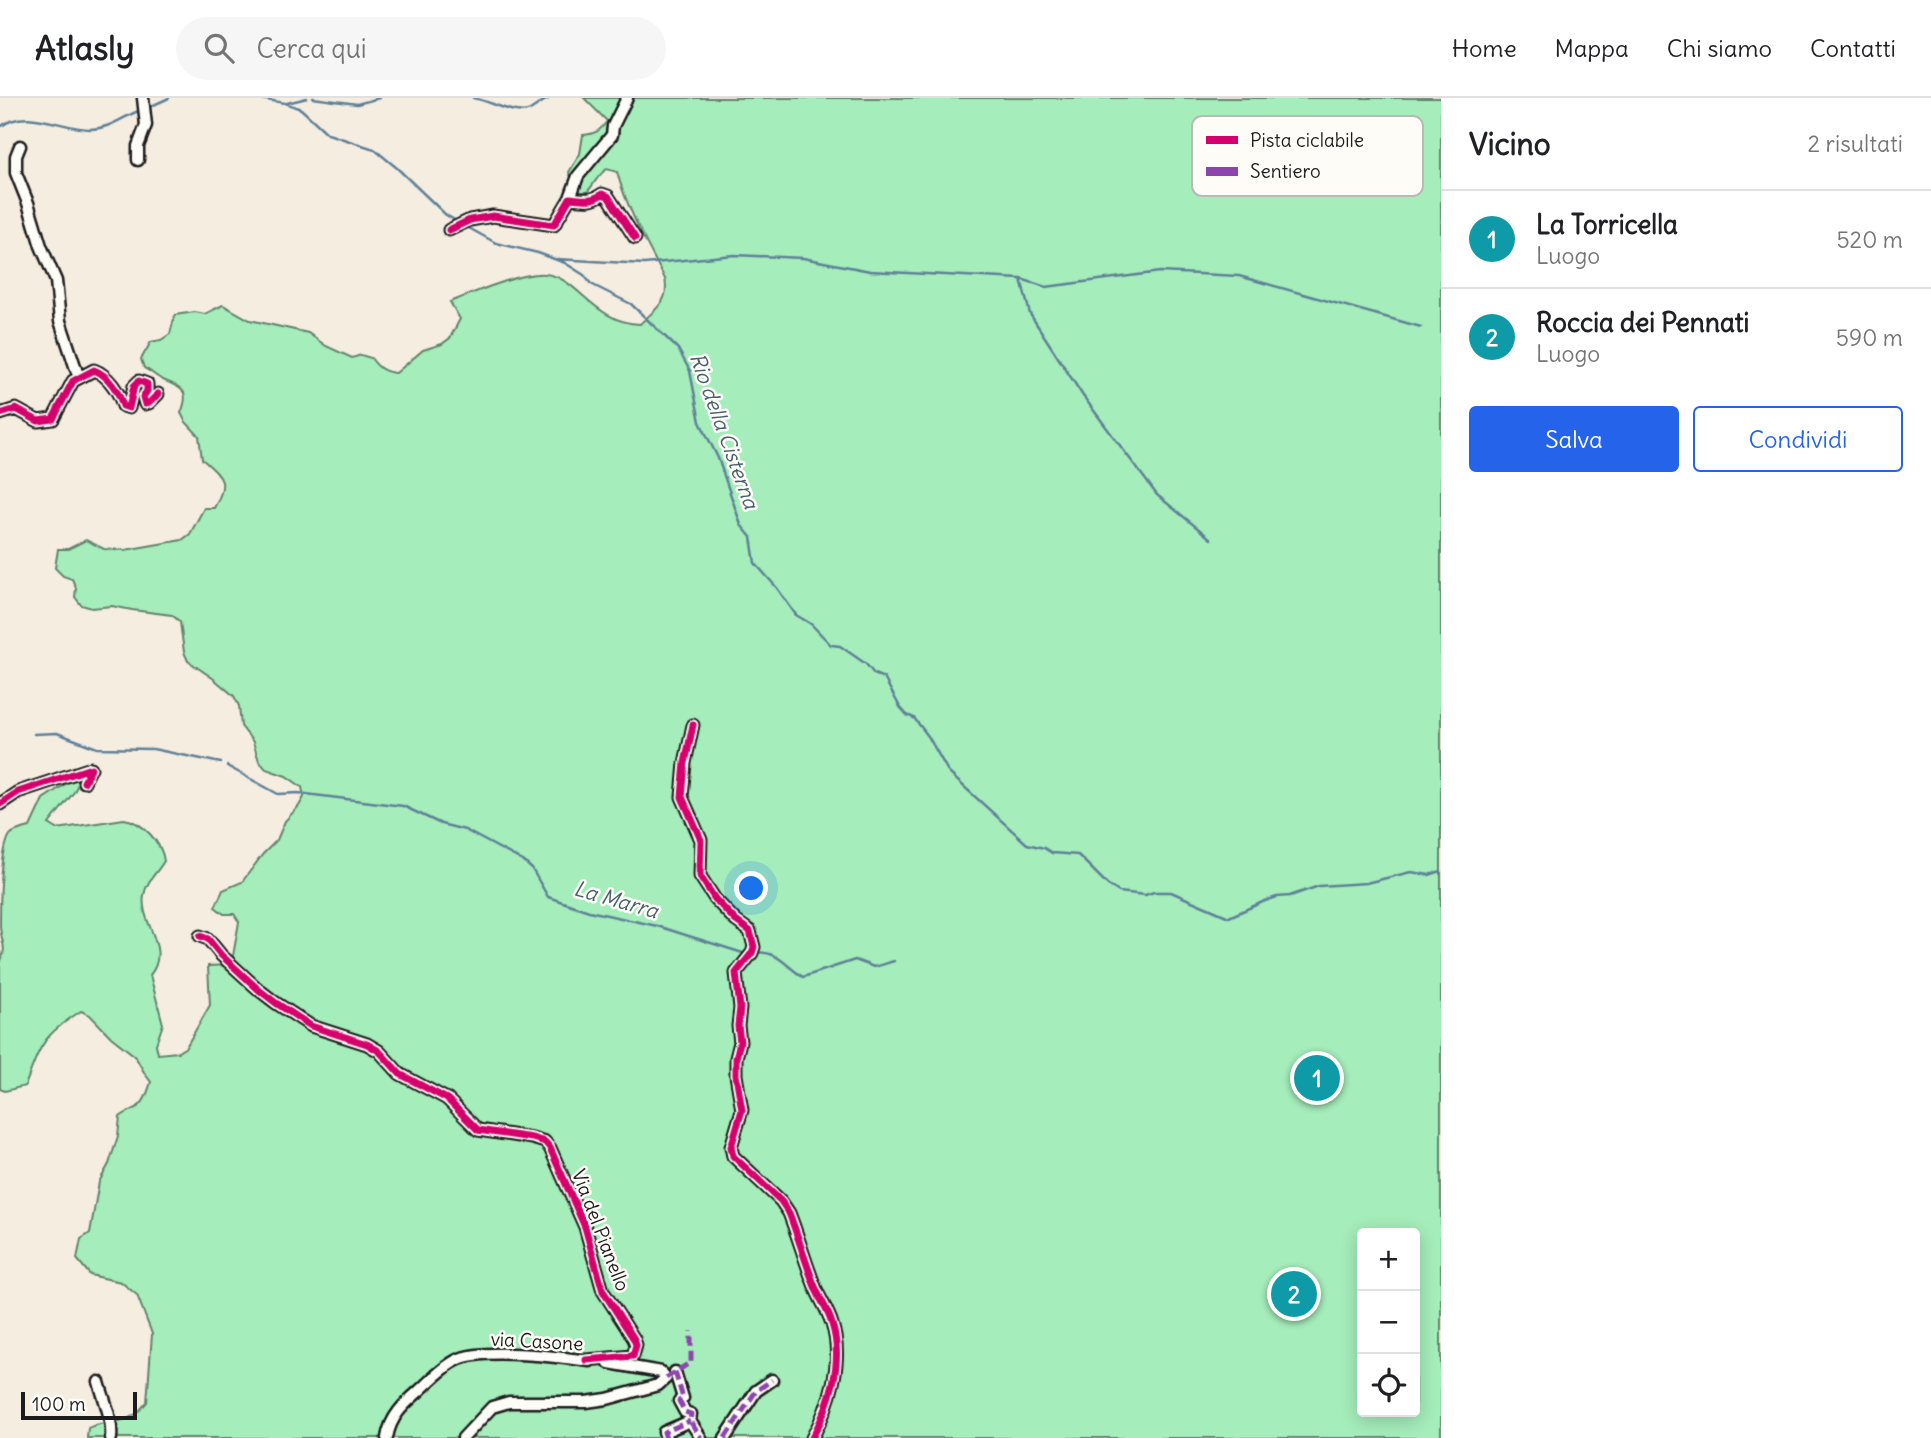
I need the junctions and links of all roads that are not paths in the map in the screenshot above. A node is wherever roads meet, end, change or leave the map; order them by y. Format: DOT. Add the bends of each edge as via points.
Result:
graph roads {
  1 [pos="627,98"];
  2 [pos="144,106"];
  3 [pos="20,146"];
  4 [pos="138,160"];
  5 [pos="570,198"];
  6 [pos="457,227"];
  7 [pos="635,238"];
  8 [pos="79,378"];
  9 [pos="158,394"];
  10 [pos="0,414"];
  11 [pos="694,725"];
  12 [pos="84,782"];
  13 [pos="0,804"];
  14 [pos="200,936"];
  15 [pos="586,1360"];
  16 [pos="675,1372"];
  17 [pos="772,1380"];
  18 [pos="99,1382"];
  19 [pos="690,1421"];
  20 [pos="111,1438"];
  21 [pos="387,1438"];
  22 [pos="463,1438"];
  23 [pos="666,1438"];
  24 [pos="701,1438"];
  25 [pos="725,1438"];
  26 [pos="812,1438"];
  1 -- 5 [label="street" via="612,135 578,176"];
  2 -- 4 [label="street" via="145,130"];
  3 -- 8 [label="street" via="16,173 55,281 60,321"];
  5 -- 6 [label="street" via="554,225 493,216"];
  5 -- 7 [label="street" via="608,196"];
  8 -- 9 [label="street" via="98,370 129,408 139,381 147,384 145,404"];
  8 -- 10 [label="street" via="66,391 53,419 38,421 16,409"];
  11 -- 26 [label="street" via="682,797 701,840 700,876 715,899 750,931 754,947 736,973 740,1008 736,1075 742,1110 731,1146 733,1156 789,1213 836,1343 832,1385"];
  12 -- 13 [label="street" via="91,768 18,792"];
  14 -- 15 [label="street, Via del Pianello" via="276,1003 311,1026 379,1051 400,1074 447,1099 478,1130 545,1142 555,1155 585,1227 603,1291 636,1345 633,1356"];
  15 -- 21 [label="street, via Casone" via="506,1355 458,1359 406,1402 394,1416"];
  15 -- 22 [label="street, via Casone" via="661,1371 666,1378 658,1385 607,1399 509,1402 492,1407"];
  16 -- 19 [label="street" via="679,1401 691,1414"];
  17 -- 25 [label="street" via="756,1391"];
  18 -- 20 [label="street"];
  19 -- 23 [label="street" via="664,1432"];
  19 -- 24 [label="street"];
}
